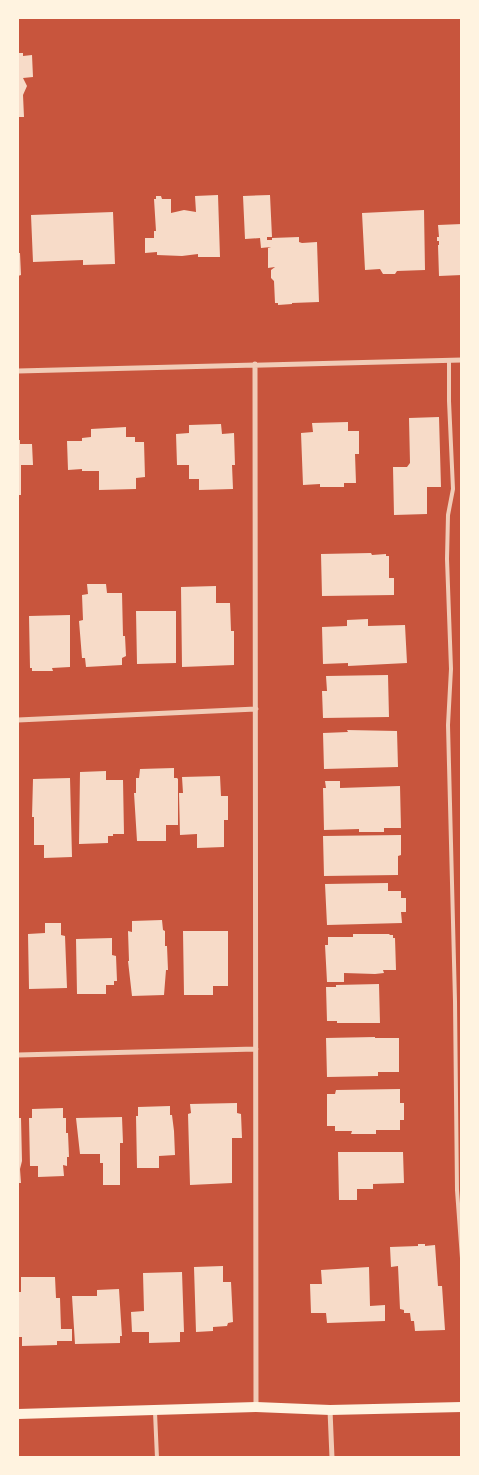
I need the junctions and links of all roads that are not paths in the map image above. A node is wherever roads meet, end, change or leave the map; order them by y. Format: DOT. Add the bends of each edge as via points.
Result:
graph roads {
  1 [pos="449,360"];
  2 [pos="462,360"];
  3 [pos="255,364"];
  4 [pos="18,371"];
  5 [pos="256,709"];
  6 [pos="18,720"];
  7 [pos="256,1049"];
  8 [pos="18,1055"];
  9 [pos="462,1258"];
  10 [pos="256,1407"];
  11 [pos="462,1407"];
  12 [pos="155,1410"];
  13 [pos="330,1410"];
  14 [pos="18,1414"];
  15 [pos="157,1458"];
  16 [pos="332,1458"];
  1 -- 2 [label="street"];
  1 -- 3 [label="street"];
  1 -- 9 [label="lane" via="453,490 448,515 447,559 451,669 448,725 457,1181"];
  3 -- 4 [label="street"];
  3 -- 5 [label="street"];
  5 -- 6 [label="street"];
  5 -- 7 [label="street"];
  7 -- 8 [label="street"];
  7 -- 10 [label="street"];
  10 -- 12 [label="main road"];
  10 -- 13 [label="main road"];
  11 -- 13 [label="main road"];
  12 -- 14 [label="main road"];
  12 -- 15 [label="lane"];
  13 -- 16 [label="street"];
}
